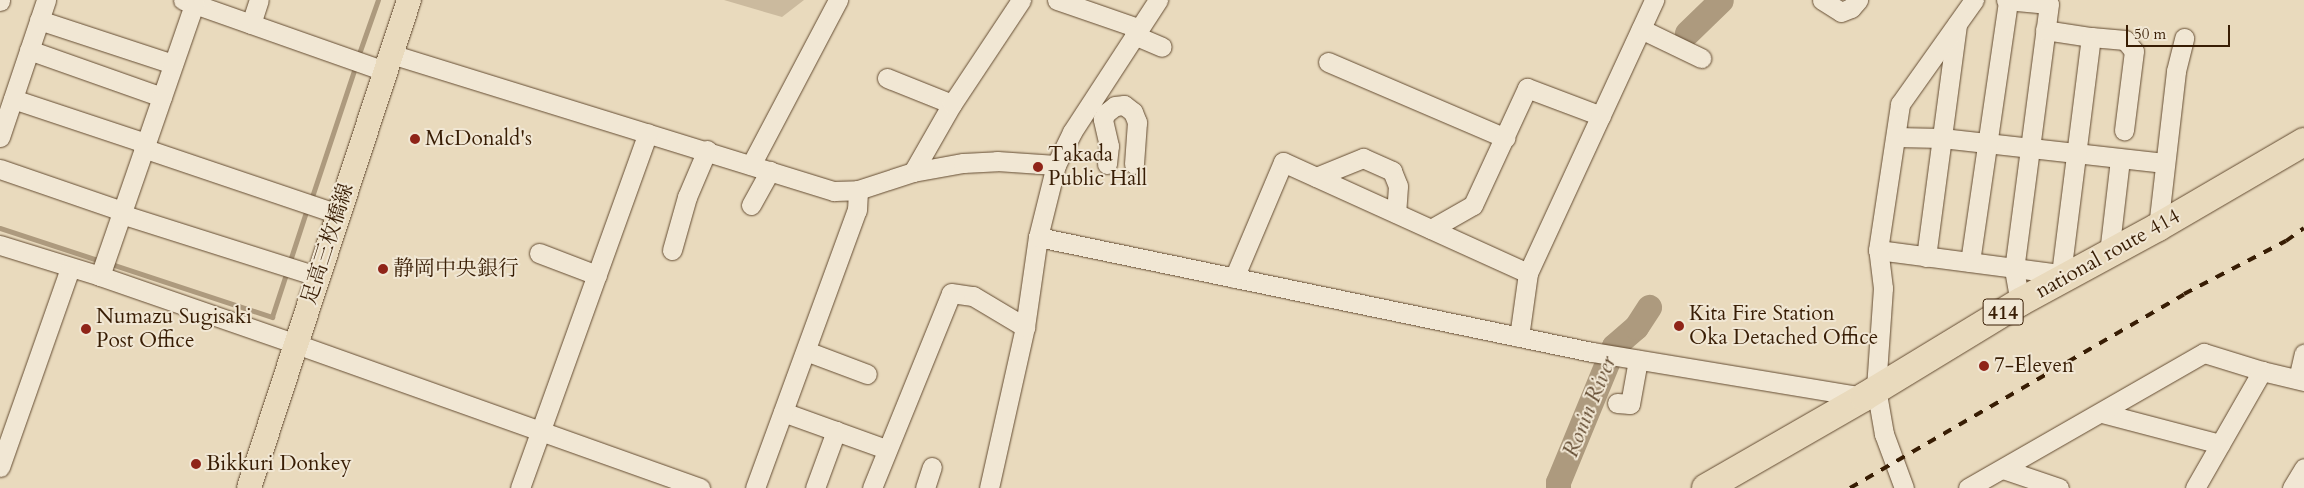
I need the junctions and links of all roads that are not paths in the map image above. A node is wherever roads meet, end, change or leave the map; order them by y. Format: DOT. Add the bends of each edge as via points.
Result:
graph roads {
  1 [pos="46,0"];
  2 [pos="259,0"];
  3 [pos="409,0"];
  4 [pos="838,0"];
  5 [pos="1021,0"];
  6 [pos="1057,0"];
  7 [pos="1158,0"];
  8 [pos="1654,0"];
  9 [pos="1822,0"];
  10 [pos="1858,0"];
  11 [pos="1974,0"];
  12 [pos="2007,0"];
  13 [pos="189,2"];
  14 [pos="39,20"];
  15 [pos="1958,21"];
  16 [pos="251,24"];
  17 [pos="1641,29"];
  18 [pos="2045,30"];
  19 [pos="1136,32"];
  20 [pos="2091,36"];
  21 [pos="2184,38"];
  22 [pos="1162,47"];
  23 [pos="29,50"];
  24 [pos="1700,58"];
  25 [pos="1328,62"];
  26 [pos="388,63"];
  27 [pos="174,64"];
  28 [pos="886,78"];
  29 [pos="162,97"];
  30 [pos="13,99"];
  31 [pos="952,104"];
  32 [pos="1602,116"];
  33 [pos="2124,130"];
  34 [pos="648,132"];
  35 [pos="0,136"];
  36 [pos="1896,137"];
  37 [pos="1505,138"];
  38 [pos="1942,138"];
  39 [pos="2304,142"];
  40 [pos="1986,145"];
  41 [pos="144,146"];
  42 [pos="2029,149"];
  43 [pos="708,150"];
  44 [pos="2076,153"];
  45 [pos="2120,159"];
  46 [pos="2165,163"];
  47 [pos="1056,164"];
  48 [pos="1107,164"];
  49 [pos="1134,164"];
  50 [pos="751,165"];
  51 [pos="0,169"];
  52 [pos="770,171"];
  53 [pos="912,172"];
  54 [pos="1316,177"];
  55 [pos="858,190"];
  56 [pos="751,206"];
  57 [pos="1396,213"];
  58 [pos="122,214"];
  59 [pos="338,214"];
  60 [pos="2158,227"];
  61 [pos="1431,229"];
  62 [pos="1038,237"];
  63 [pos="0,245"];
  64 [pos="672,250"];
  65 [pos="1878,250"];
  66 [pos="539,253"];
  67 [pos="2109,253"];
  68 [pos="1926,257"];
  69 [pos="1970,262"];
  70 [pos="70,268"];
  71 [pos="2014,269"];
  72 [pos="1528,273"];
  73 [pos="597,275"];
  74 [pos="100,276"];
  75 [pos="317,276"];
  76 [pos="2061,276"];
  77 [pos="1234,278"];
  78 [pos="2020,302"];
  79 [pos="1025,327"];
  80 [pos="1518,337"];
  81 [pos="296,344"];
  82 [pos="806,351"];
  83 [pos="2304,354"];
  84 [pos="1638,360"];
  85 [pos="2262,371"];
  86 [pos="867,374"];
  87 [pos="2301,380"];
  88 [pos="1870,393"];
  89 [pos="1617,403"];
  90 [pos="783,412"];
  91 [pos="2102,413"];
  92 [pos="836,431"];
  93 [pos="540,432"];
  94 [pos="2220,444"];
  95 [pos="886,449"];
  96 [pos="0,467"];
  97 [pos="932,467"];
  98 [pos="2304,468"];
  99 [pos="2003,469"];
  100 [pos="1906,487"];
  101 [pos="248,488"];
  102 [pos="520,488"];
  103 [pos="700,488"];
  104 [pos="755,488"];
  105 [pos="815,488"];
  106 [pos="872,488"];
  107 [pos="925,488"];
  108 [pos="989,488"];
  109 [pos="1706,488"];
  110 [pos="1968,488"];
  111 [pos="2059,488"];
  112 [pos="2195,488"];
  113 [pos="2292,488"];
  1 -- 14 [label="street"];
  2 -- 16 [label="street"];
  3 -- 26 [label="main road, 足高三枚橋線"];
  4 -- 50 [label="street"];
  5 -- 31 [label="street"];
  6 -- 19 [label="street"];
  7 -- 19 [label="street"];
  8 -- 17 [label="street"];
  9 -- 10 [label="street" via="1841,12"];
  11 -- 15 [label="street"];
  12 -- 18 [label="street" via="2049,4"];
  12 -- 40 [label="street"];
  13 -- 16 [label="street"];
  13 -- 27 [label="street"];
  14 -- 23 [label="street"];
  14 -- 27 [label="street"];
  15 -- 36 [label="street" via="1900,104"];
  15 -- 38 [label="street"];
  16 -- 26 [label="street"];
  17 -- 24 [label="street"];
  17 -- 32 [label="street"];
  18 -- 20 [label="street"];
  18 -- 42 [label="street"];
  19 -- 22 [label="street"];
  19 -- 47 [label="street" via="1072,132"];
  20 -- 33 [label="street" via="2125,40 2134,51"];
  20 -- 44 [label="street"];
  21 -- 46 [label="street" via="2176,71"];
  23 -- 29 [label="street"];
  23 -- 30 [label="street"];
  25 -- 37 [label="street"];
  26 -- 34 [label="street"];
  26 -- 59 [label="main road, 足高三枚橋線"];
  27 -- 29 [label="street"];
  28 -- 31 [label="street"];
  29 -- 41 [label="street"];
  30 -- 35 [label="street"];
  30 -- 41 [label="street"];
  31 -- 53 [label="street"];
  32 -- 37 [label="street" via="1528,88"];
  32 -- 72 [label="street"];
  34 -- 43 [label="street"];
  34 -- 73 [label="street"];
  36 -- 38 [label="street"];
  36 -- 65 [label="street"];
  37 -- 61 [label="street" via="1473,205"];
  38 -- 40 [label="street"];
  38 -- 68 [label="street"];
  39 -- 60 [label="highway, national route 414 / 414"];
  40 -- 42 [label="street"];
  40 -- 69 [label="street"];
  41 -- 58 [label="street"];
  41 -- 59 [label="street"];
  42 -- 44 [label="street"];
  42 -- 71 [label="street"];
  43 -- 50 [label="street"];
  43 -- 64 [label="street" via="687,197"];
  44 -- 45 [label="street"];
  44 -- 76 [label="street"];
  45 -- 46 [label="street"];
  45 -- 67 [label="street"];
  46 -- 60 [label="street"];
  47 -- 53 [label="street" via="997,161"];
  47 -- 62 [label="street"];
  48 -- 49 [label="street" via="1109,146 1103,119 1115,106 1124,105 1133,112 1137,122"];
  50 -- 52 [label="street"];
  51 -- 58 [label="street" via="116,209"];
  52 -- 55 [label="street" via="834,191"];
  52 -- 56 [label="street"];
  53 -- 55 [label="street"];
  54 -- 57 [label="street"];
  54 -- 57 [label="street" via="1363,158 1392,171 1398,186"];
  54 -- 77 [label="street" via="1283,162"];
  55 -- 82 [label="street" via="857,210"];
  57 -- 61 [label="street"];
  58 -- 74 [label="street"];
  58 -- 75 [label="street"];
  59 -- 75 [label="main road, 足高三枚橋線"];
  60 -- 67 [label="highway, national route 414 / 414"];
  61 -- 72 [label="street"];
  62 -- 77 [label="street"];
  62 -- 79 [label="street"];
  63 -- 70 [label="street"];
  65 -- 68 [label="street"];
  65 -- 88 [label="street" via="1883,288"];
  66 -- 73 [label="street"];
  67 -- 76 [label="highway, national route 414 / 414"];
  68 -- 69 [label="street"];
  69 -- 71 [label="street"];
  70 -- 74 [label="street"];
  70 -- 96 [label="street"];
  71 -- 76 [label="street"];
  71 -- 78 [label="street"];
  72 -- 80 [label="street"];
  73 -- 93 [label="street"];
  74 -- 81 [label="street"];
  75 -- 81 [label="main road, 足高三枚橋線"];
  76 -- 78 [label="highway, national route 414 / 414"];
  77 -- 80 [label="street"];
  78 -- 88 [label="highway, national route 414 / 414"];
  79 -- 95 [label="street" via="973,296 951,292"];
  79 -- 108 [label="street"];
  80 -- 84 [label="street"];
  81 -- 93 [label="street"];
  81 -- 101 [label="main road, 足高三枚橋線"];
  82 -- 86 [label="street"];
  82 -- 90 [label="street"];
  83 -- 87 [label="street"];
  84 -- 88 [label="street"];
  84 -- 89 [label="street" via="1630,404"];
  85 -- 87 [label="street"];
  85 -- 91 [label="street" via="2204,353"];
  85 -- 94 [label="street"];
  88 -- 100 [label="street"];
  88 -- 109 [label="highway, national route 414 / 414"];
  90 -- 92 [label="street"];
  90 -- 104 [label="street"];
  91 -- 94 [label="street"];
  91 -- 99 [label="street"];
  92 -- 95 [label="street"];
  92 -- 105 [label="street"];
  93 -- 102 [label="street"];
  93 -- 103 [label="street"];
  94 -- 112 [label="street"];
  95 -- 106 [label="street"];
  97 -- 107 [label="street"];
  98 -- 113 [label="street"];
  99 -- 110 [label="street"];
  99 -- 111 [label="street"];
}
